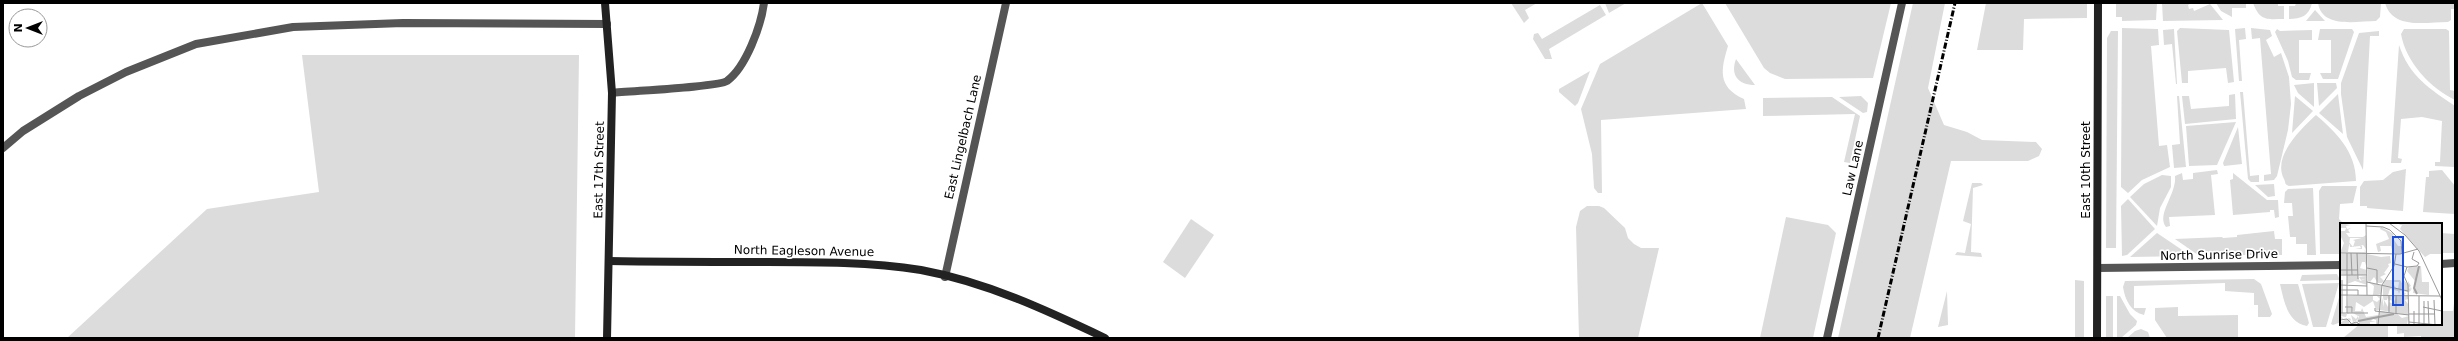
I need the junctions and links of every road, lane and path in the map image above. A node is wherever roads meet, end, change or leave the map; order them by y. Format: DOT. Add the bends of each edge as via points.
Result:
graph roads {
  1 [pos="605,3"];
  2 [pos="764,3"];
  3 [pos="1006,3"];
  4 [pos="1902,3"];
  5 [pos="2098,3"];
  6 [pos="607,24"];
  7 [pos="612,93"];
  8 [pos="3,148"];
  9 [pos="609,261"];
  10 [pos="2455,263"];
  11 [pos="2442,264"];
  12 [pos="2340,265"];
  13 [pos="2098,268"];
  14 [pos="945,277"];
  15 [pos="607,338"];
  16 [pos="1105,338"];
  17 [pos="1827,338"];
  18 [pos="2097,338"];
  1 -- 6 [label="street, East 17th Street"];
  2 -- 7 [label="street" via="757,31 740,68 726,82"];
  3 -- 14 [label="street, East Lingelbach Lane"];
  4 -- 17 [label="street, Law Lane"];
  5 -- 13 [label="street, East 10th Street"];
  6 -- 7 [label="street, East 17th Street"];
  6 -- 8 [label="street" via="403,23 300,26 196,44 126,72 79,96 23,131"];
  7 -- 9 [label="street, East 17th Street"];
  9 -- 14 [label="street, North Eagleson Avenue" via="874,264"];
  9 -- 15 [label="street, East 17th Street"];
  10 -- 11 [label="street"];
  12 -- 13 [label="street, North Sunrise Drive"];
  13 -- 18 [label="street, East 10th Street"];
  14 -- 16 [label="street, North Eagleson Avenue" via="984,287 1031,304"];
}
